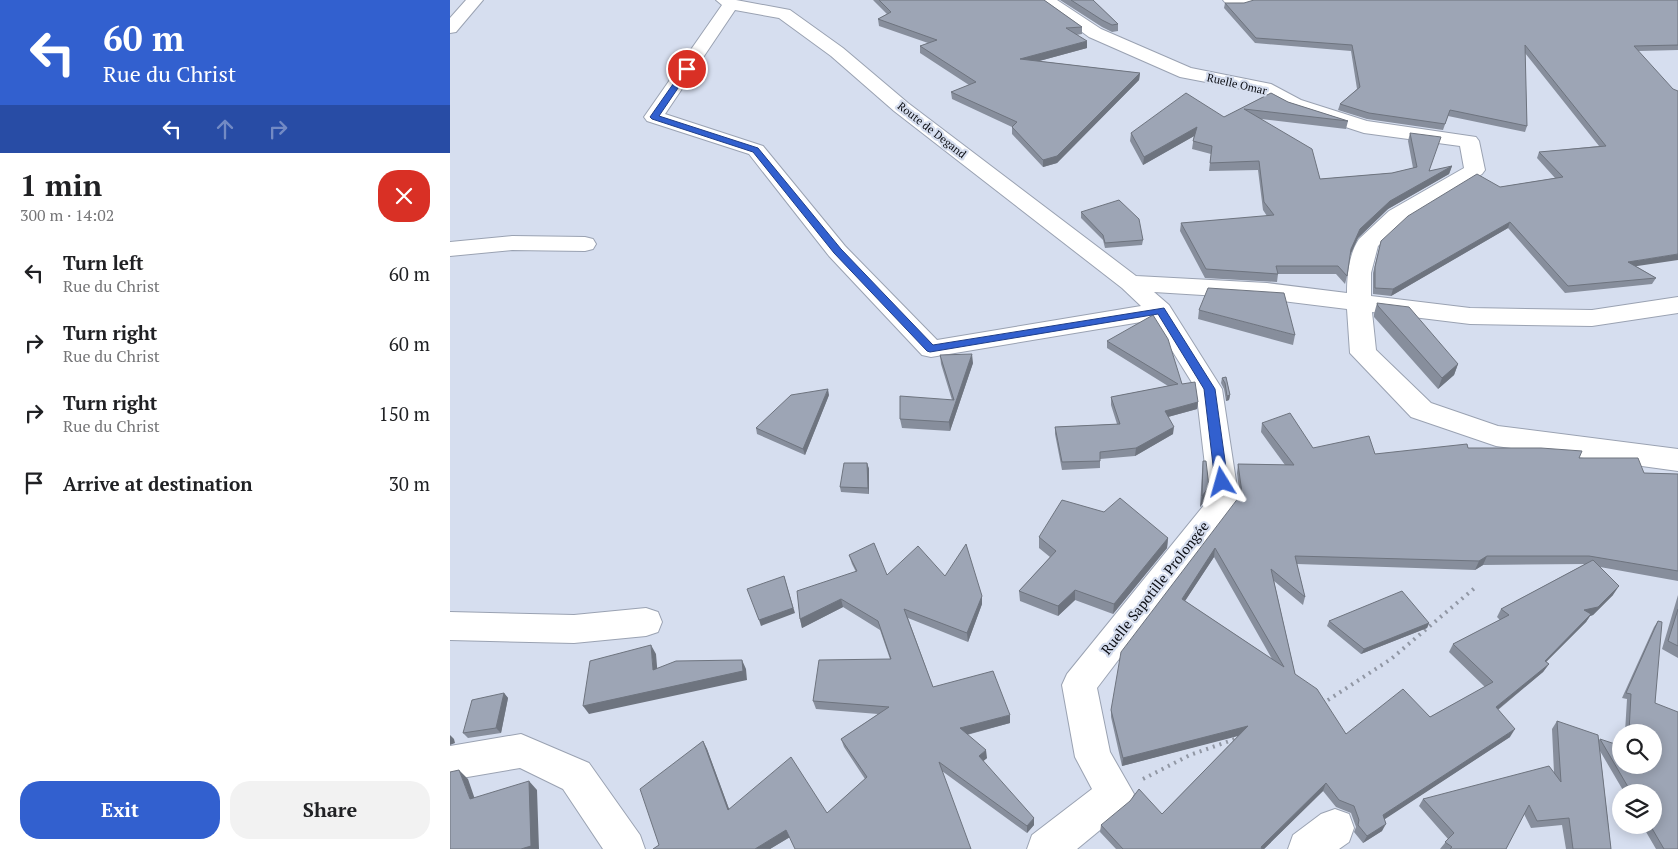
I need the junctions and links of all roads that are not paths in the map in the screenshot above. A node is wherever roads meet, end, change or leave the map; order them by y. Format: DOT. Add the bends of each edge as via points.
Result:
graph roads {
  1 [pos="475,0"];
  2 [pos="1046,0"];
  3 [pos="1232,0"];
  4 [pos="1246,0"];
  5 [pos="728,2"];
  6 [pos="450,28"];
  7 [pos="585,244"];
  8 [pos="450,250"];
  9 [pos="1130,283"];
  10 [pos="1359,303"];
  11 [pos="1678,305"];
  12 [pos="1160,311"];
  13 [pos="1678,460"];
  14 [pos="646,622"];
  15 [pos="450,626"];
  16 [pos="450,763"];
  17 [pos="626,849"];
  18 [pos="1046,849"];
  1 -- 6 [label="street"];
  2 -- 10 [label="street, Ruelle Omar" via="1095,33 1186,73 1264,88 1294,104 1364,127 1469,140 1475,170 1397,216 1367,244 1359,273"];
  3 -- 4 [label="street" via="1238,3"];
  5 -- 9 [label="street, Route de Degand" via="784,14 837,52 901,107"];
  5 -- 12 [label="street" via="654,117 756,150 837,251 930,348"];
  7 -- 8 [label="street" via="512,243"];
  9 -- 10 [label="street" via="1267,291"];
  9 -- 12 [label="street, Ruelle Sapotille Prolongée"];
  10 -- 11 [label="street" via="1470,316 1592,318"];
  10 -- 13 [label="street" via="1363,352 1421,410 1496,436"];
  12 -- 18 [label="street, Ruelle Sapotille Prolongée" via="1209,389 1224,501 1079,685 1093,757 1114,794"];
  14 -- 15 [label="street" via="574,629"];
  16 -- 17 [label="street" via="521,752 576,776"];
}
